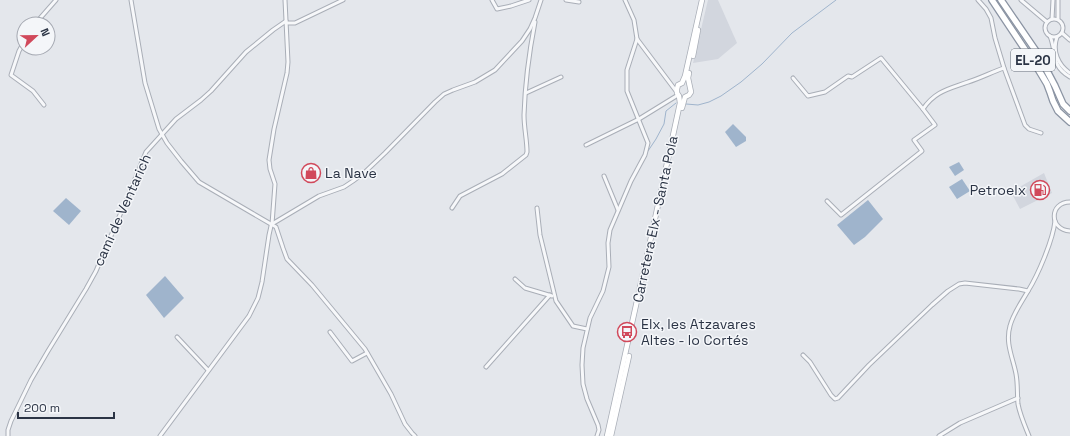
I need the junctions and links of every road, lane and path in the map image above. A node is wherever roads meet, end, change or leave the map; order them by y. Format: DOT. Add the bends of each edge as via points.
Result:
graph roads {
  1 [pos="56,0"];
  2 [pos="130,0"];
  3 [pos="285,0"];
  4 [pos="343,0"];
  5 [pos="492,0"];
  6 [pos="529,0"];
  7 [pos="541,0"];
  8 [pos="566,0"];
  9 [pos="625,0"];
  10 [pos="703,0"];
  11 [pos="978,0"];
  12 [pos="992,0"];
  13 [pos="1000,0"];
  14 [pos="1021,0"];
  15 [pos="1053,0"];
  16 [pos="1058,0"];
  17 [pos="579,2"];
  18 [pos="41,16"];
  19 [pos="536,18"];
  20 [pos="1052,19"];
  21 [pos="1058,19"];
  22 [pos="286,22"];
  23 [pos="1047,22"];
  24 [pos="1062,33"];
  25 [pos="1050,36"];
  26 [pos="1057,36"];
  27 [pos="637,39"];
  28 [pos="1070,40"];
  29 [pos="17,56"];
  30 [pos="1004,68"];
  31 [pos="1070,73"];
  32 [pos="562,77"];
  33 [pos="1070,77"];
  34 [pos="793,78"];
  35 [pos="682,83"];
  36 [pos="688,85"];
  37 [pos="526,93"];
  38 [pos="678,94"];
  39 [pos="685,97"];
  40 [pos="44,105"];
  41 [pos="923,109"];
  42 [pos="1070,111"];
  43 [pos="639,119"];
  44 [pos="1070,122"];
  45 [pos="1041,133"];
  46 [pos="162,134"];
  47 [pos="586,145"];
  48 [pos="604,176"];
  49 [pos="827,201"];
  50 [pos="1070,202"];
  51 [pos="452,208"];
  52 [pos="537,208"];
  53 [pos="618,211"];
  54 [pos="1055,221"];
  55 [pos="272,224"];
  56 [pos="1061,230"];
  57 [pos="1070,231"];
  58 [pos="1051,236"];
  59 [pos="515,279"];
  60 [pos="1028,291"];
  61 [pos="550,295"];
  62 [pos="555,297"];
  63 [pos="587,329"];
  64 [pos="330,332"];
  65 [pos="177,337"];
  66 [pos="367,353"];
  67 [pos="803,355"];
  68 [pos="486,367"];
  69 [pos="208,370"];
  70 [pos="1018,398"];
  71 [pos="8,436"];
  72 [pos="160,436"];
  73 [pos="416,436"];
  74 [pos="597,436"];
  75 [pos="607,436"];
  76 [pos="611,436"];
  77 [pos="939,436"];
  78 [pos="1029,436"];
  1 -- 18 [label="street"];
  2 -- 46 [label="street" via="145,82"];
  3 -- 22 [label="street"];
  4 -- 22 [label="street, camí de Ventarich" via="295,23"];
  5 -- 6 [label="street" via="497,9"];
  7 -- 19 [label="street"];
  8 -- 17 [label="street"];
  9 -- 27 [label="street" via="634,20"];
  10 -- 35 [label="main road"];
  10 -- 36 [label="main road"];
  11 -- 30 [label="street" via="991,18"];
  12 -- 44 [label="highway, EL-20" via="1047,84 1058,111"];
  13 -- 42 [label="highway, EL-20" via="1038,54 1063,104"];
  14 -- 23 [label="street"];
  15 -- 20 [label="street"];
  16 -- 21 [label="street"];
  19 -- 37 [label="street" via="529,55"];
  19 -- 55 [label="street" via="522,41 495,70 475,82 444,94 385,154 354,181 315,198"];
  20 -- 21 [label="street"];
  20 -- 23 [label="street"];
  21 -- 24 [label="street" via="1063,25"];
  22 -- 46 [label="street, camí de Ventarich" via="246,52 211,91 176,119"];
  22 -- 55 [label="street" via="287,73 269,160 275,184"];
  23 -- 25 [label="street" via="1045,30"];
  24 -- 26 [label="street"];
  24 -- 28 [label="street"];
  25 -- 26 [label="street"];
  25 -- 33 [label="street" via="1055,60 1061,70"];
  26 -- 31 [label="street" via="1056,56"];
  27 -- 38 [label="street"];
  27 -- 43 [label="street" via="627,70 627,82"];
  29 -- 40 [label="street" via="11,75 32,91"];
  30 -- 41 [label="street" via="945,90 931,99"];
  30 -- 45 [label="street" via="1025,125 1029,130"];
  32 -- 37 [label="street"];
  34 -- 41 [label="street" via="808,96 825,92 881,58"];
  35 -- 36 [label="main road"];
  35 -- 38 [label="main road" via="678,85"];
  36 -- 39 [label="main road" via="691,92"];
  37 -- 51 [label="street" via="526,156 502,174 460,196"];
  38 -- 39 [label="main road"];
  38 -- 43 [label="street"];
  38 -- 75 [label="main road, Carretera Elx - Santa Pola" via="680,102"];
  39 -- 76 [label="main road, Carretera Elx - Santa Pola"];
  41 -- 49 [label="street" via="935,125 914,140 922,151 841,215"];
  43 -- 47 [label="street"];
  43 -- 53 [label="street" via="648,143 647,149"];
  46 -- 55 [label="street" via="198,182"];
  46 -- 71 [label="street, camí de Ventarich" via="146,152 96,271 31,380 11,421"];
  48 -- 53 [label="street"];
  50 -- 54 [label="street" via="1063,203 1056,210"];
  52 -- 62 [label="street" via="540,235"];
  53 -- 63 [label="street" via="610,230 606,280"];
  54 -- 56 [label="street"];
  54 -- 58 [label="street"];
  55 -- 66 [label="street" via="276,227 287,259 348,327"];
  55 -- 69 [label="street" via="258,298 249,316"];
  56 -- 57 [label="street"];
  56 -- 58 [label="street"];
  58 -- 60 [label="street"];
  59 -- 61 [label="street" via="525,288"];
  60 -- 67 [label="street" via="959,284 932,305 838,398 831,395"];
  60 -- 70 [label="street" via="1015,313 1008,332 1008,346 1016,372"];
  61 -- 62 [label="street"];
  61 -- 68 [label="street"];
  62 -- 63 [label="street" via="573,326"];
  63 -- 74 [label="street" via="582,365 587,399 598,425"];
  64 -- 66 [label="street" via="352,361"];
  65 -- 69 [label="street"];
  66 -- 73 [label="street" via="405,424"];
  69 -- 72 [label="street"];
  70 -- 77 [label="street" via="960,423"];
  70 -- 78 [label="street"];
}
